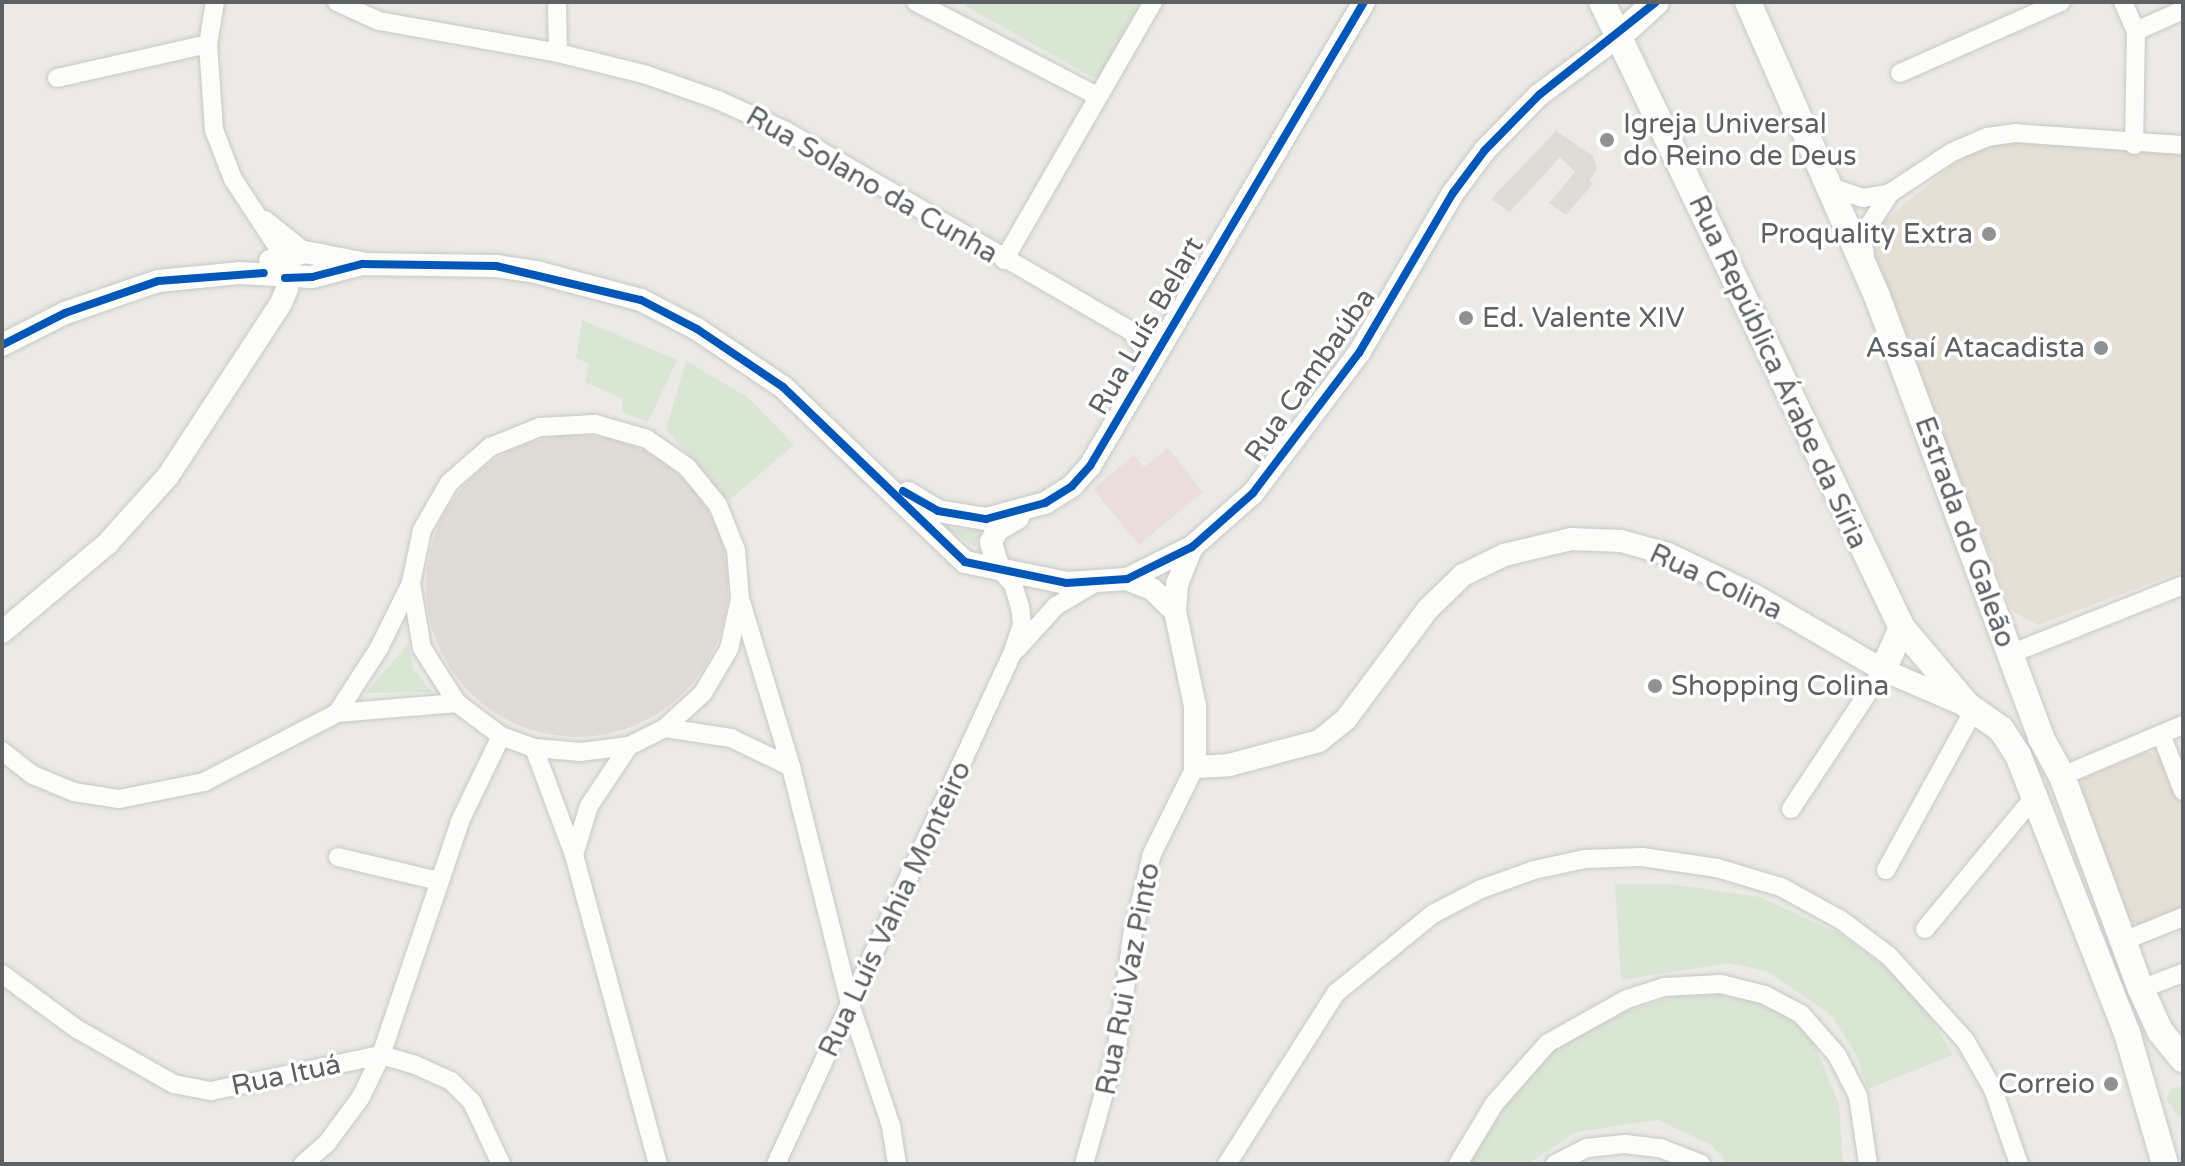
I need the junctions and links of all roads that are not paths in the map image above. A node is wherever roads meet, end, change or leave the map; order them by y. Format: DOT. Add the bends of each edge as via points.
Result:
graph roads {
  1 [pos="215,2"];
  2 [pos="337,2"];
  3 [pos="379,2"];
  4 [pos="557,2"];
  5 [pos="916,2"];
  6 [pos="1153,2"];
  7 [pos="1364,2"];
  8 [pos="1602,2"];
  9 [pos="1656,2"];
  10 [pos="1748,2"];
  11 [pos="2061,2"];
  12 [pos="2123,2"];
  13 [pos="946,9"];
  14 [pos="2183,10"];
  15 [pos="379,21"];
  16 [pos="2136,31"];
  17 [pos="1619,36"];
  18 [pos="208,44"];
  19 [pos="558,53"];
  20 [pos="1900,73"];
  21 [pos="57,78"];
  22 [pos="1097,96"];
  23 [pos="2135,136"];
  24 [pos="2183,145"];
  25 [pos="1828,186"];
  26 [pos="1890,193"];
  27 [pos="1004,260"];
  28 [pos="291,262"];
  29 [pos="362,264"];
  30 [pos="1877,296"];
  31 [pos="2,345"];
  32 [pos="1151,359"];
  33 [pos="876,474"];
  34 [pos="1045,503"];
  35 [pos="1192,547"];
  36 [pos="999,569"];
  37 [pos="1127,579"];
  38 [pos="411,583"];
  39 [pos="1093,584"];
  40 [pos="2183,585"];
  41 [pos="740,599"];
  42 [pos="1175,611"];
  43 [pos="1902,628"];
  44 [pos="2,632"];
  45 [pos="1012,654"];
  46 [pos="2010,654"];
  47 [pos="1883,670"];
  48 [pos="457,703"];
  49 [pos="1977,711"];
  50 [pos="337,713"];
  51 [pos="2183,725"];
  52 [pos="665,728"];
  53 [pos="2161,734"];
  54 [pos="501,736"];
  55 [pos="629,746"];
  56 [pos="534,748"];
  57 [pos="2,751"];
  58 [pos="791,767"];
  59 [pos="1195,767"];
  60 [pos="2062,776"];
  61 [pos="2183,791"];
  62 [pos="2036,795"];
  63 [pos="1791,809"];
  64 [pos="574,855"];
  65 [pos="338,857"];
  66 [pos="1886,870"];
  67 [pos="439,881"];
  68 [pos="2183,917"];
  69 [pos="1925,929"];
  70 [pos="2126,940"];
  71 [pos="2183,973"];
  72 [pos="2,974"];
  73 [pos="2141,989"];
  74 [pos="851,1007"];
  75 [pos="2160,1031"];
  76 [pos="2183,1048"];
  77 [pos="381,1055"];
  78 [pos="2183,1059"];
  79 [pos="2183,1136"];
  80 [pos="2164,1159"];
  81 [pos="1698,1163"];
  82 [pos="303,1164"];
  83 [pos="501,1164"];
  84 [pos="658,1164"];
  85 [pos="776,1164"];
  86 [pos="897,1164"];
  87 [pos="1084,1164"];
  88 [pos="1227,1164"];
  89 [pos="1458,1164"];
  90 [pos="1555,1164"];
  91 [pos="1868,1164"];
  92 [pos="2019,1164"];
  1 -- 18 [label="street"];
  2 -- 15 [label="street, Rua Solano da Cunha"];
  3 -- 15 [label="street"];
  4 -- 19 [label="street"];
  5 -- 13 [label="street"];
  6 -- 22 [label="street"];
  7 -- 32 [label="street, Rua Luís Belart"];
  8 -- 17 [label="main road, Rua República Árabe da Síria"];
  9 -- 17 [label="main road"];
  10 -- 25 [label="main road, Estrada do Galeão"];
  11 -- 20 [label="street"];
  12 -- 16 [label="street"];
  13 -- 22 [label="street"];
  14 -- 16 [label="street"];
  15 -- 19 [label="street, Rua Solano da Cunha"];
  16 -- 23 [label="street"];
  17 -- 35 [label="street, Rua Cambaúba" via="1539,95 1485,150 1321,408 1253,493"];
  17 -- 43 [label="main road, Rua República Árabe da Síria"];
  18 -- 21 [label="street"];
  18 -- 28 [label="street" via="214,130 233,179"];
  19 -- 27 [label="street, Rua Solano da Cunha" via="647,75 786,131"];
  22 -- 27 [label="street"];
  23 -- 24 [label="street"];
  23 -- 26 [label="street" via="1987,137 1952,152"];
  25 -- 26 [label="street" via="1863,198"];
  25 -- 30 [label="main road, Estrada do Galeão"];
  26 -- 30 [label="street" via="1861,238"];
  27 -- 32 [label="street, Rua Solano da Cunha" via="1138,336"];
  28 -- 29 [label="street, Rua Cambaúba"];
  28 -- 29 [label="street, Rua Cambaúba" via="313,259 312,277"];
  28 -- 31 [label="street, Rua Cambaúba" via="158,281 65,313"];
  28 -- 44 [label="street" via="281,303 152,497 107,544"];
  29 -- 33 [label="street, Rua Cambaúba" via="496,266 641,300 697,329 783,387"];
  30 -- 46 [label="main road, Estrada do Galeão"];
  32 -- 34 [label="street, Rua Luís Belart" via="1090,466"];
  33 -- 34 [label="street, Rua Luís Belart" via="938,511 986,519"];
  33 -- 36 [label="street, Rua Cambaúba" via="965,562"];
  34 -- 36 [label="street" via="997,530 991,554"];
  35 -- 37 [label="street, Rua Cambaúba"];
  35 -- 42 [label="street, Rua Rui Vaz Pinto" via="1177,584"];
  36 -- 39 [label="street, Rua Cambaúba"];
  36 -- 45 [label="street" via="1013,584 1020,607 1022,625"];
  37 -- 39 [label="street, Rua Cambaúba"];
  37 -- 42 [label="street" via="1152,589"];
  38 -- 41 [label="street" via="422,530 449,483 490,447 540,427 595,424 647,439 687,467 718,505 736,550"];
  38 -- 48 [label="street" via="422,648"];
  38 -- 50 [label="street" via="379,648"];
  39 -- 45 [label="street" via="1056,606"];
  40 -- 46 [label="street"];
  41 -- 52 [label="street" via="729,649 703,693"];
  41 -- 58 [label="street"];
  42 -- 59 [label="street, Rua Rui Vaz Pinto" via="1195,706"];
  43 -- 47 [label="main road"];
  43 -- 49 [label="main road, Rua República Árabe da Síria"];
  45 -- 74 [label="street, Rua Luís Vahia Monteiro"];
  46 -- 60 [label="main road, Estrada do Galeão" via="2041,738"];
  47 -- 49 [label="street, Rua Colina"];
  47 -- 59 [label="street, Rua Colina" via="1754,595 1668,554 1621,541 1571,539 1504,555 1463,575 1428,609 1346,719 1319,741 1229,765"];
  47 -- 63 [label="street"];
  48 -- 50 [label="street"];
  48 -- 54 [label="street"];
  49 -- 62 [label="main road" via="2018,755"];
  49 -- 66 [label="street"];
  50 -- 57 [label="street" via="204,782 119,799 46,781"];
  51 -- 53 [label="street"];
  52 -- 55 [label="street"];
  52 -- 58 [label="street" via="731,738"];
  53 -- 60 [label="street"];
  53 -- 61 [label="street"];
  54 -- 56 [label="street"];
  54 -- 67 [label="street" via="460,821"];
  55 -- 56 [label="street" via="581,752"];
  55 -- 64 [label="street" via="589,806"];
  56 -- 64 [label="street"];
  58 -- 74 [label="street"];
  59 -- 87 [label="street, Rua Rui Vaz Pinto" via="1152,854 1132,936 1117,1047"];
  60 -- 70 [label="main road, Estrada do Galeão"];
  62 -- 69 [label="street"];
  62 -- 80 [label="main road" via="2127,1033"];
  64 -- 84 [label="street"];
  65 -- 67 [label="street"];
  67 -- 77 [label="street"];
  68 -- 70 [label="street"];
  70 -- 73 [label="main road, Estrada do Galeão"];
  71 -- 73 [label="street"];
  72 -- 77 [label="street, Rua Ituá" via="77,1029 174,1084 211,1091"];
  73 -- 75 [label="main road, Estrada do Galeão"];
  74 -- 85 [label="street, Rua Luís Vahia Monteiro"];
  74 -- 86 [label="street" via="891,1126"];
  75 -- 76 [label="main road"];
  75 -- 78 [label="main road, Estrada do Galeão"];
  77 -- 82 [label="street" via="361,1097 327,1143"];
  77 -- 83 [label="street, Rua Ituá" via="451,1081 472,1102"];
  79 -- 80 [label="main road"];
  81 -- 90 [label="street" via="1660,1148 1625,1144 1587,1148"];
  88 -- 92 [label="street" via="1336,993 1433,914 1534,870 1585,859 1642,857 1717,868 1781,887 1841,920 1889,956 1965,1040 1993,1089"];
  89 -- 91 [label="street" via="1494,1104 1548,1043 1627,999 1664,987 1721,984 1765,995 1801,1014 1837,1055 1858,1096"];
}
